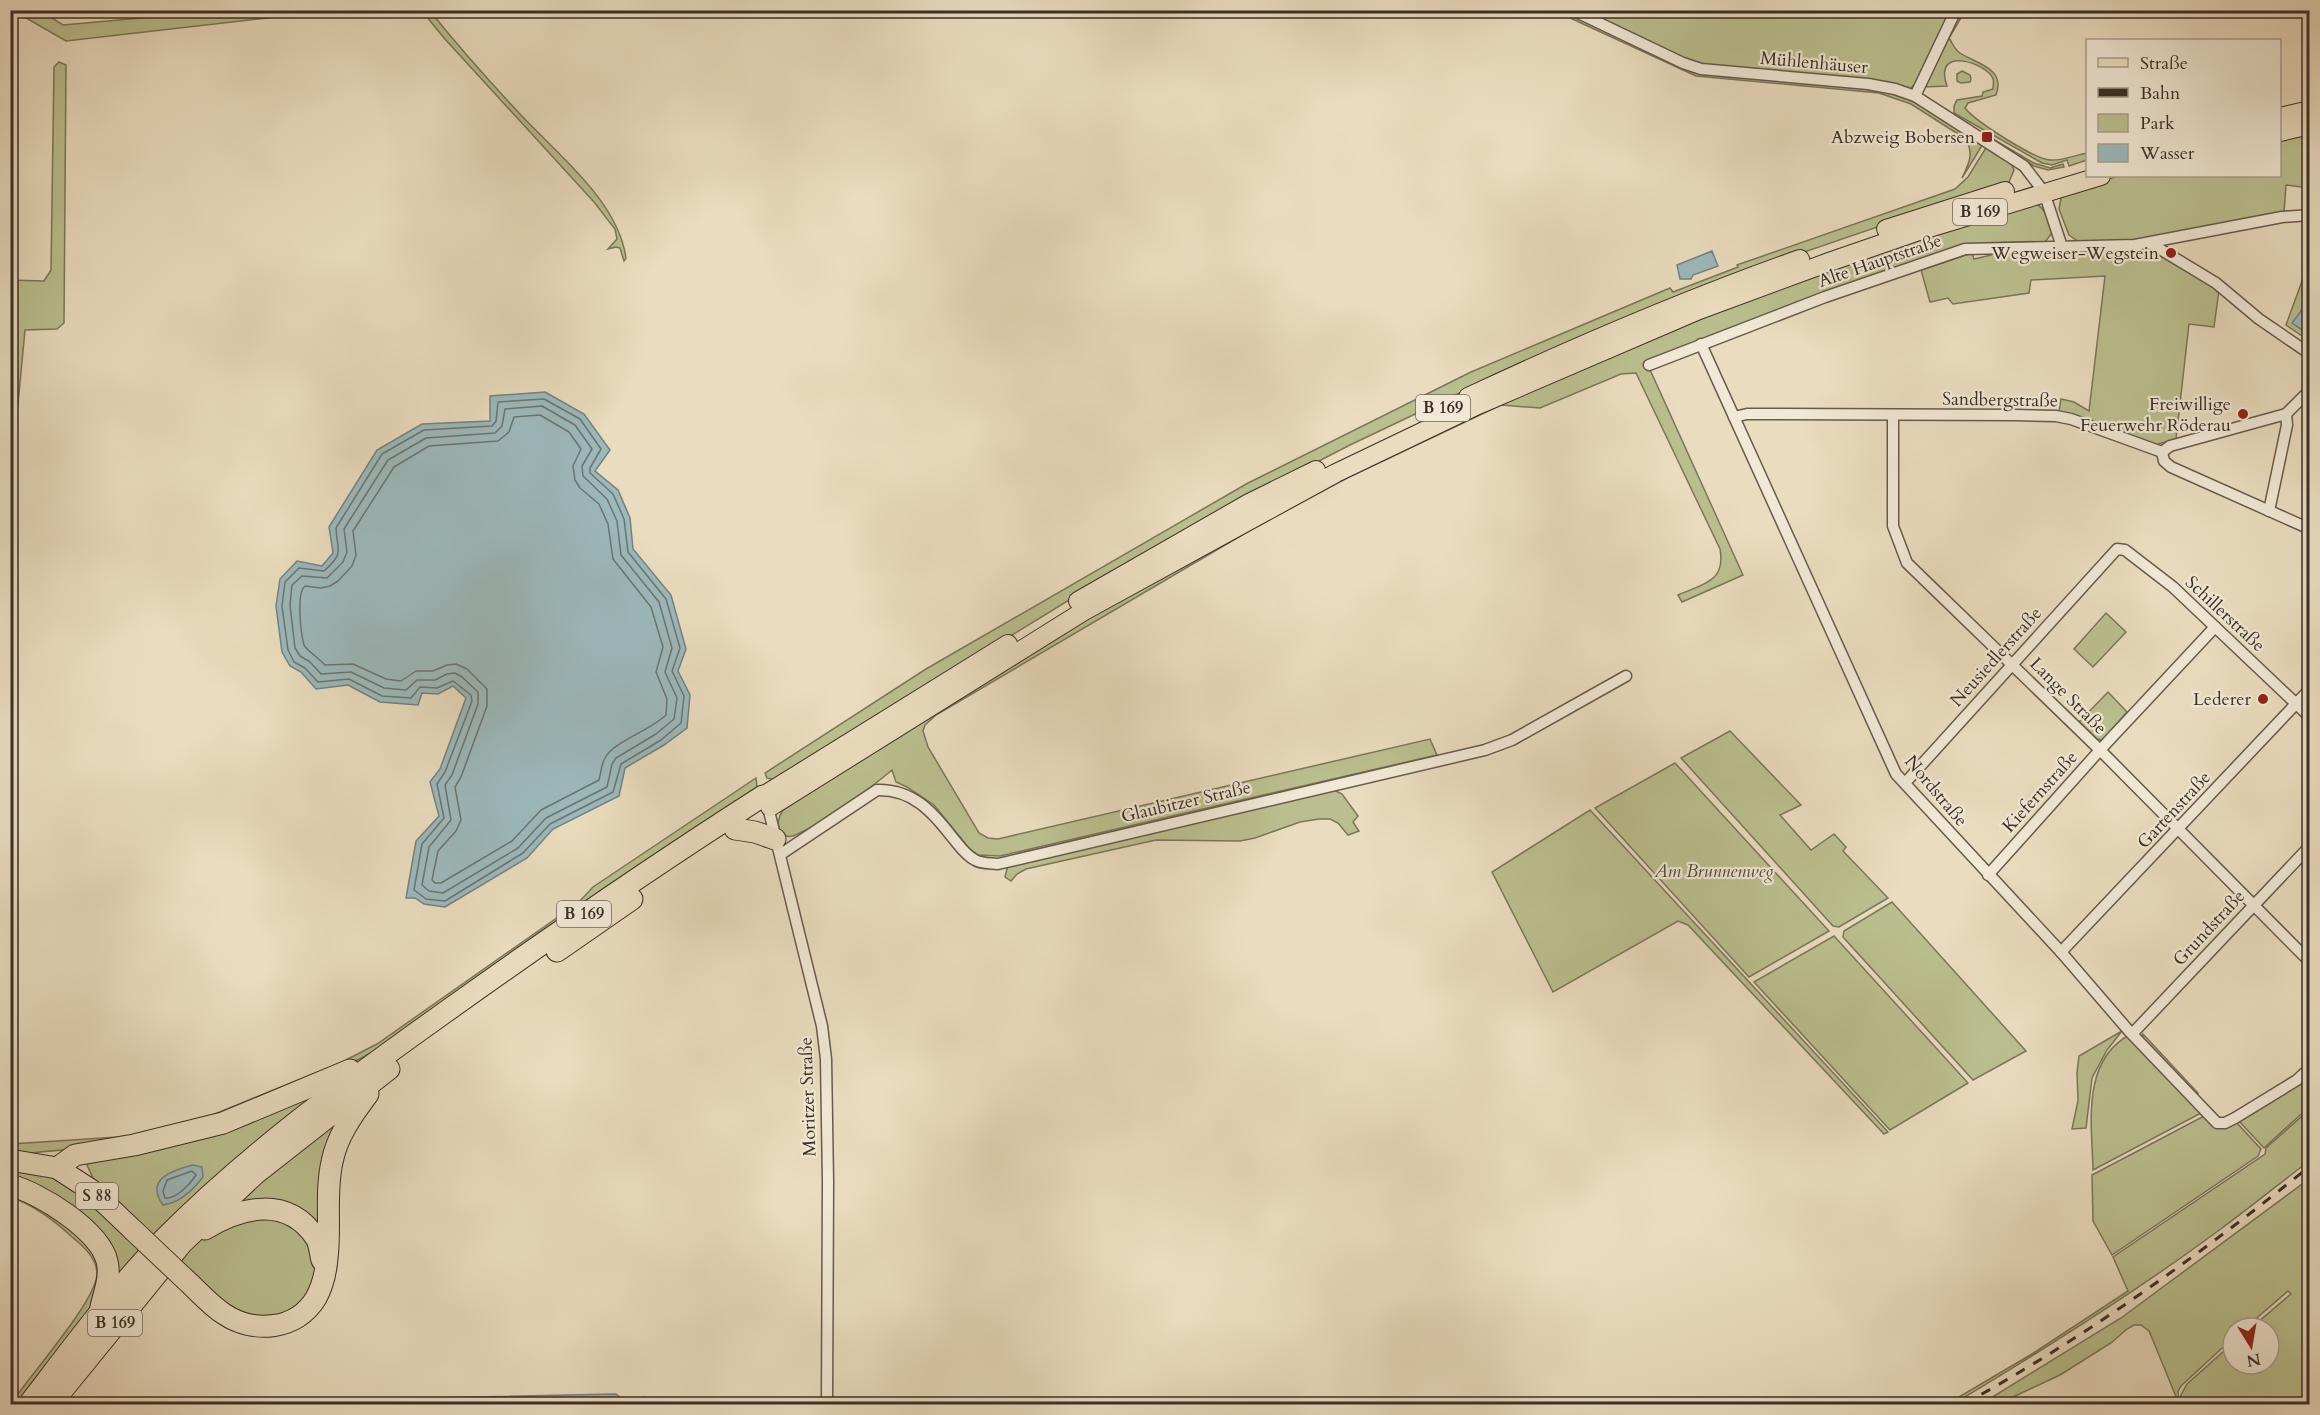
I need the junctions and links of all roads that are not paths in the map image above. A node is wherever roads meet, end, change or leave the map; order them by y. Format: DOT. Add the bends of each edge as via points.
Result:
graph roads {
  1 [pos="1572,10"];
  2 [pos="1956,10"];
  3 [pos="1915,96"];
  4 [pos="2310,110"];
  5 [pos="2281,117"];
  6 [pos="2310,125"];
  7 [pos="2281,132"];
  8 [pos="2086,168"];
  9 [pos="2095,177"];
  10 [pos="2040,187"];
  11 [pos="2310,215"];
  12 [pos="2150,243"];
  13 [pos="2062,247"];
  14 [pos="1701,344"];
  15 [pos="2310,354"];
  16 [pos="1649,365"];
  17 [pos="2310,390"];
  18 [pos="2286,414"];
  19 [pos="1893,415"];
  20 [pos="1734,417"];
  21 [pos="2162,452"];
  22 [pos="2269,511"];
  23 [pos="2310,529"];
  24 [pos="2112,552"];
  25 [pos="2215,627"];
  26 [pos="2013,664"];
  27 [pos="1626,676"];
  28 [pos="2310,689"];
  29 [pos="2296,703"];
  30 [pos="2310,717"];
  31 [pos="2100,750"];
  32 [pos="1905,783"];
  33 [pos="766,802"];
  34 [pos="735,830"];
  35 [pos="2178,830"];
  36 [pos="778,846"];
  37 [pos="2310,846"];
  38 [pos="1988,874"];
  39 [pos="2253,906"];
  40 [pos="2061,952"];
  41 [pos="2310,962"];
  42 [pos="2133,1033"];
  43 [pos="382,1065"];
  44 [pos="2310,1068"];
  45 [pos="10,1161"];
  46 [pos="57,1168"];
  47 [pos="10,1185"];
  48 [pos="182,1244"];
  49 [pos="160,1255"];
  50 [pos="324,1272"];
  51 [pos="99,1313"];
  52 [pos="29,1404"];
  53 [pos="51,1404"];
  54 [pos="827,1404"];
  1 -- 3 [label="street, Mühlenhäuser" via="1701,69 1868,84"];
  2 -- 3 [label="street"];
  3 -- 10 [label="street, Mühlenhäuser" via="2016,159"];
  4 -- 5 [label="main road"];
  6 -- 7 [label="main road"];
  8 -- 10 [label="main road, B 169"];
  9 -- 10 [label="main road, B 169"];
  10 -- 13 [label="street"];
  10 -- 33 [label="main road, B 169" via="1699,310 1478,405 1336,473 1084,611"];
  11 -- 12 [label="street, Alte Hauptstraße"];
  12 -- 13 [label="street, Alte Hauptstraße"];
  12 -- 15 [label="street" via="2216,283"];
  13 -- 14 [label="street, Alte Hauptstraße" via="1975,248 1955,252"];
  14 -- 16 [label="street, Alte Hauptstraße"];
  14 -- 20 [label="street, Nordstraße"];
  17 -- 18 [label="street"];
  18 -- 21 [label="street" via="2170,446"];
  18 -- 22 [label="street"];
  19 -- 20 [label="street, Sandbergstraße"];
  19 -- 21 [label="street, Sandbergstraße" via="2056,416"];
  19 -- 26 [label="street, Lange Straße" via="1893,526 1907,563"];
  20 -- 32 [label="street, Nordstraße" via="1896,774"];
  21 -- 22 [label="street, Sandbergstraße" via="2171,468"];
  22 -- 23 [label="street, Sandbergstraße"];
  24 -- 25 [label="street, Schillerstraße" via="2125,550 2173,587"];
  24 -- 26 [label="street, Neusiedlerstraße"];
  25 -- 29 [label="street, Schillerstraße"];
  25 -- 31 [label="street, Kiefernstraße"];
  26 -- 31 [label="street, Lange Straße"];
  26 -- 32 [label="street, Neusiedlerstraße"];
  27 -- 36 [label="street, Glaubitzer Straße" via="1512,740 1485,750 998,864 984,863 965,853 929,809 888,789 877,790"];
  28 -- 29 [label="street, Gartenstraße"];
  29 -- 30 [label="street, Schillerstraße"];
  29 -- 35 [label="street, Gartenstraße"];
  31 -- 35 [label="street, Lange Straße"];
  31 -- 38 [label="street, Kiefernstraße"];
  32 -- 38 [label="street, Nordstraße"];
  33 -- 34 [label="highway, B 169"];
  33 -- 36 [label="street, Moritzer Straße"];
  33 -- 43 [label="highway, B 169" via="587,913"];
  34 -- 36 [label="highway" via="755,832"];
  34 -- 43 [label="highway, B 169" via="414,1049"];
  35 -- 39 [label="street, Lange Straße"];
  35 -- 40 [label="street, Gartenstraße"];
  36 -- 54 [label="street, Moritzer Straße" via="822,1026 826,1059"];
  37 -- 39 [label="street, Grundstraße"];
  38 -- 40 [label="street, Nordstraße"];
  39 -- 41 [label="street, Lange Straße"];
  39 -- 42 [label="street, Grundstraße"];
  40 -- 42 [label="street, Nordstraße"];
  42 -- 44 [label="street, Nordstraße" via="2221,1124 2289,1085"];
  43 -- 46 [label="highway, B 169" via="223,1123 75,1155"];
  43 -- 48 [label="highway, B 169" via="255,1174"];
  43 -- 50 [label="highway, B 169" via="346,1124 332,1160"];
  43 -- 51 [label="highway, B 169" via="242,1165 163,1240"];
  45 -- 46 [label="highway, S 88"];
  46 -- 49 [label="highway, S 88, bridge" via="90,1190"];
  47 -- 51 [label="highway, B 169" via="74,1220 98,1241 107,1261 108,1277"];
  48 -- 50 [label="highway, B 169" via="216,1222 245,1210 270,1209 298,1219 317,1239"];
  48 -- 53 [label="highway, B 169"];
  49 -- 50 [label="highway, B 169, bridge" via="224,1314 260,1327 281,1325 302,1315 316,1298"];
  51 -- 52 [label="highway, B 169"];
}
